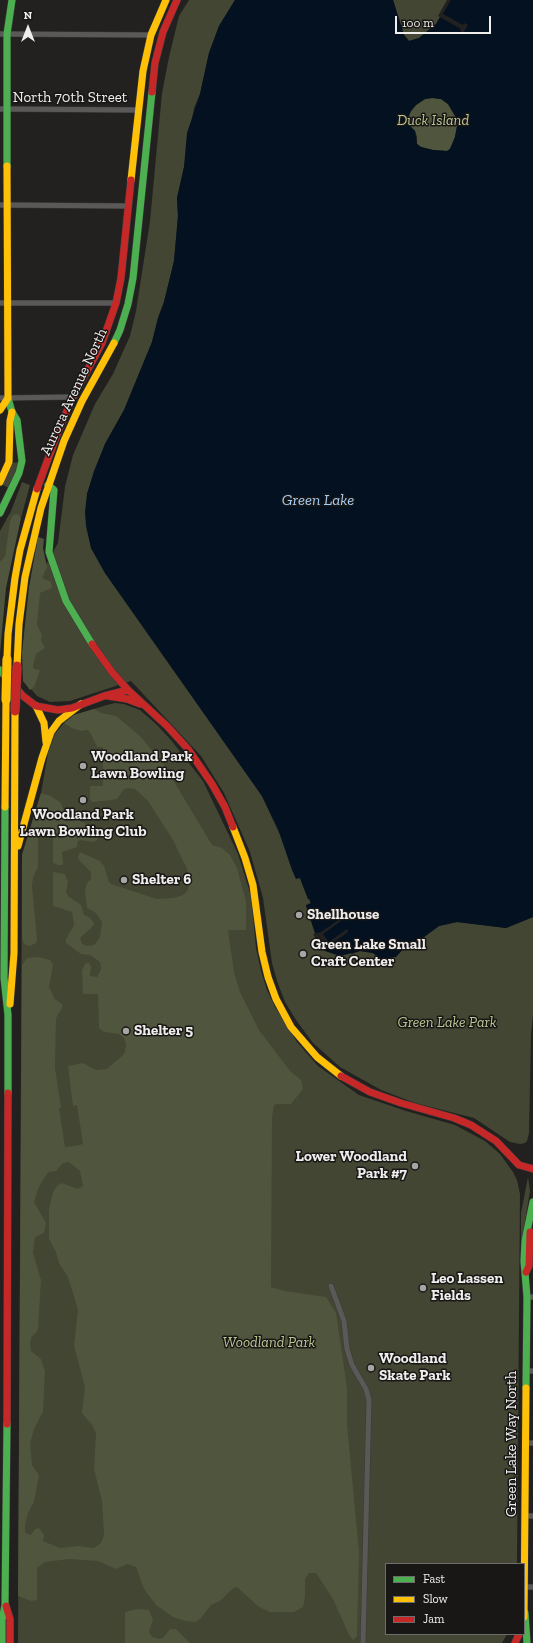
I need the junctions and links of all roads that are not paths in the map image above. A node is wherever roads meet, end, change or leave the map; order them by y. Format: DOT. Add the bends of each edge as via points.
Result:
graph roads {
  1 [pos="12,0"];
  2 [pos="166,0"];
  3 [pos="177,0"];
  4 [pos="4,34"];
  5 [pos="152,35"];
  6 [pos="4,109"];
  7 [pos="139,110"];
  8 [pos="4,205"];
  9 [pos="129,206"];
  10 [pos="4,303"];
  11 [pos="116,304"];
  12 [pos="73,397"];
  13 [pos="4,398"];
  14 [pos="0,410"];
  15 [pos="12,412"];
  16 [pos="22,455"];
  17 [pos="10,457"];
  18 [pos="0,482"];
  19 [pos="48,485"];
  20 [pos="0,513"];
  21 [pos="0,670"];
  22 [pos="128,690"];
  23 [pos="104,696"];
  24 [pos="81,704"];
  25 [pos="36,706"];
  26 [pos="147,708"];
  27 [pos="0,730"];
  28 [pos="5,742"];
  29 [pos="46,743"];
  30 [pos="2,796"];
  31 [pos="14,862"];
  32 [pos="2,872"];
  33 [pos="2,948"];
  34 [pos="8,1015"];
  35 [pos="533,1169"];
  36 [pos="533,1202"];
  37 [pos="529,1224"];
  38 [pos="531,1261"];
  39 [pos="526,1272"];
  40 [pos="331,1286"];
  41 [pos="530,1297"];
  42 [pos="530,1370"];
  43 [pos="530,1443"];
  44 [pos="529,1516"];
  45 [pos="529,1587"];
  46 [pos="5,1605"];
  47 [pos="525,1609"];
  48 [pos="525,1624"];
  49 [pos="2,1643"];
  50 [pos="10,1643"];
  51 [pos="363,1643"];
  52 [pos="527,1643"];
  1 -- 4 [label="main road"];
  2 -- 5 [label="main road, Aurora Avenue North"];
  3 -- 19 [label="main road, Aurora Avenue North" via="155,63 132,278 126,311 109,354 73,421"];
  4 -- 5 [label="street"];
  4 -- 6 [label="main road"];
  5 -- 7 [label="main road, Aurora Avenue North" via="143,71"];
  6 -- 7 [label="street, North 70th Street"];
  6 -- 8 [label="main road"];
  7 -- 9 [label="main road, Aurora Avenue North"];
  8 -- 9 [label="street"];
  8 -- 10 [label="main road"];
  9 -- 11 [label="main road, Aurora Avenue North"];
  10 -- 11 [label="street"];
  10 -- 13 [label="main road"];
  11 -- 12 [label="main road, Aurora Avenue North" via="102,343"];
  12 -- 13 [label="street"];
  12 -- 28 [label="main road, Aurora Avenue North, bridge" via="43,469 16,571 7,659"];
  13 -- 14 [label="main road"];
  13 -- 15 [label="main road"];
  15 -- 16 [label="main road" via="17,420"];
  15 -- 17 [label="main road"];
  16 -- 17 [label="main road"];
  16 -- 20 [label="main road" via="21,468"];
  17 -- 18 [label="main road"];
  19 -- 22 [label="main road" via="54,490 50,552 66,601 86,635"];
  19 -- 31 [label="main road, Aurora Avenue North, bridge" via="34,530 19,624 15,711"];
  21 -- 25 [label="main road" via="23,696"];
  22 -- 23 [label="main road"];
  22 -- 26 [label="main road"];
  23 -- 24 [label="main road"];
  23 -- 26 [label="main road" via="127,699"];
  24 -- 25 [label="main road" via="58,710"];
  24 -- 29 [label="main road" via="56,724"];
  25 -- 29 [label="main road" via="44,723"];
  26 -- 35 [label="main road" via="198,761 224,807 253,885 262,952 269,981 286,1018 305,1045 330,1069 353,1084 401,1103 471,1125 491,1136 519,1165"];
  27 -- 28 [label="main road"];
  28 -- 30 [label="main road, Aurora Avenue North"];
  29 -- 31 [label="main road"];
  30 -- 32 [label="main road, Aurora Avenue North"];
  31 -- 34 [label="main road, Aurora Avenue North" via="13,980"];
  32 -- 33 [label="main road, Aurora Avenue North"];
  33 -- 34 [label="main road, Aurora Avenue North"];
  34 -- 46 [label="main road, Aurora Avenue North"];
  36 -- 37 [label="main road, Green Lake Way North"];
  37 -- 38 [label="main road, Green Lake Way North"];
  37 -- 39 [label="main road, Green Lake Way North" via="525,1241"];
  38 -- 39 [label="main road, Green Lake Way North"];
  39 -- 41 [label="main road, Green Lake Way North"];
  40 -- 51 [label="street" via="344,1321 347,1349 352,1365 366,1389 369,1400"];
  41 -- 42 [label="main road, Green Lake Way North"];
  42 -- 43 [label="main road, Green Lake Way North"];
  43 -- 44 [label="main road, Green Lake Way North"];
  44 -- 45 [label="main road, Green Lake Way North"];
  45 -- 47 [label="main road, Green Lake Way North"];
  46 -- 49 [label="main road, Aurora Avenue North"];
  46 -- 50 [label="main road, Aurora Avenue North" via="10,1619"];
  48 -- 52 [label="main road, Green Lake Way North"];
}
